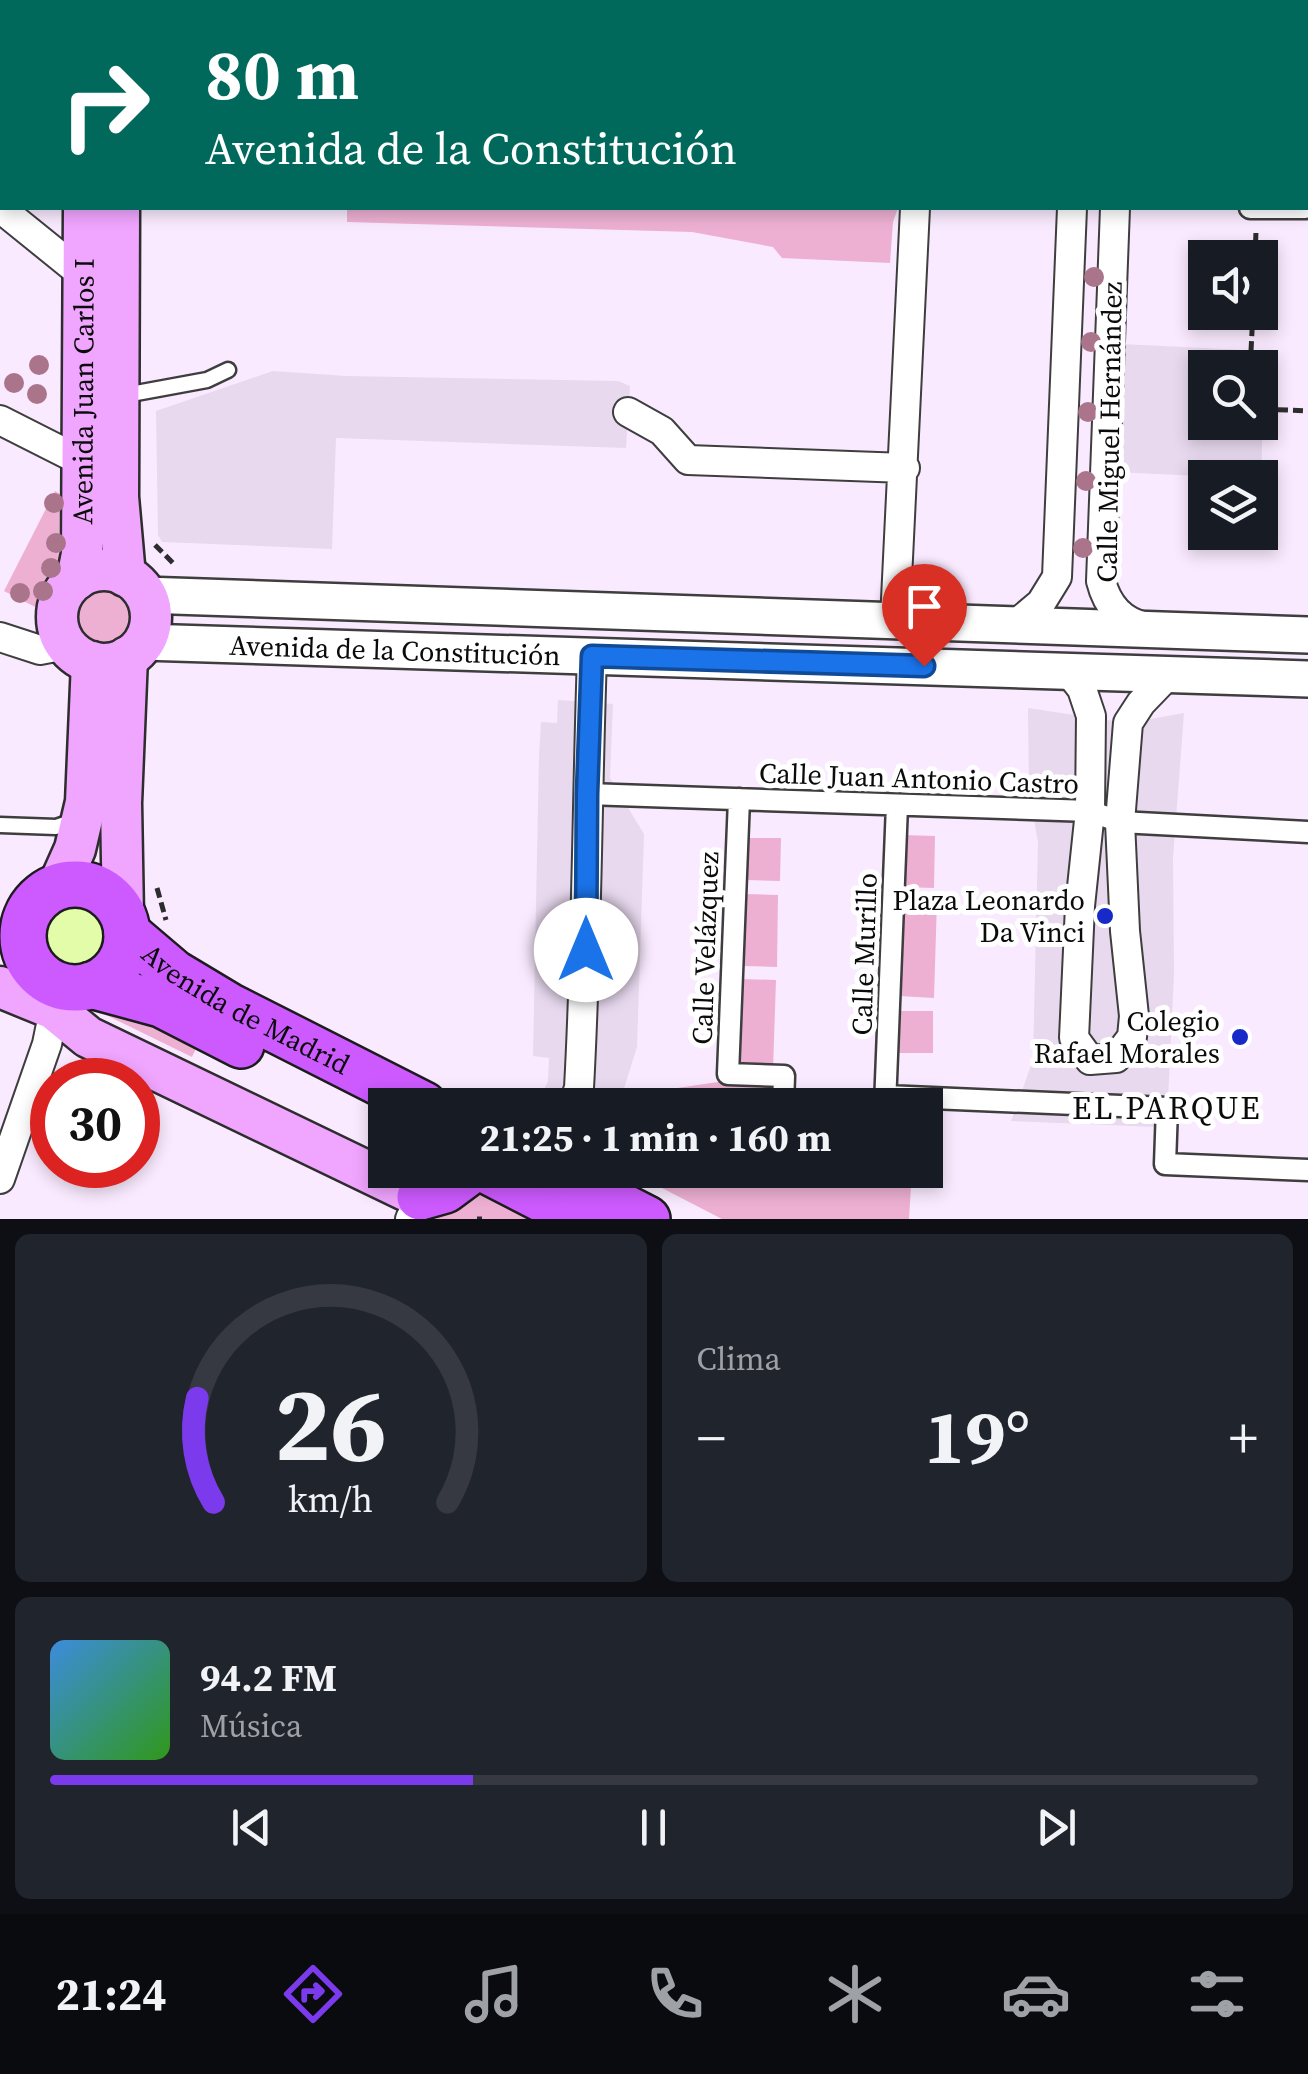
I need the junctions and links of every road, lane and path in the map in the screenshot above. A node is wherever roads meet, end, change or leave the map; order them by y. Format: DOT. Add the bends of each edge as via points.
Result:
graph roads {
  1 [pos="3,210"];
  2 [pos="84,210"];
  3 [pos="119,210"];
  4 [pos="915,210"];
  5 [pos="1072,210"];
  6 [pos="1115,210"];
  7 [pos="84,275"];
  8 [pos="228,370"];
  9 [pos="120,396"];
  10 [pos="1278,410"];
  11 [pos="1308,411"];
  12 [pos="628,412"];
  13 [pos="0,420"];
  14 [pos="81,462"];
  15 [pos="905,468"];
  16 [pos="77,578"];
  17 [pos="134,585"];
  18 [pos="896,620"];
  19 [pos="1016,624"];
  20 [pos="1152,628"];
  21 [pos="1308,634"];
  22 [pos="0,637"];
  23 [pos="107,652"];
  24 [pos="592,656"];
  25 [pos="1068,671"];
  26 [pos="1169,674"];
  27 [pos="1308,678"];
  28 [pos="587,794"];
  29 [pos="739,799"];
  30 [pos="898,805"];
  31 [pos="1090,812"];
  32 [pos="82,818"];
  33 [pos="1120,822"];
  34 [pos="0,825"];
  35 [pos="1308,832"];
  36 [pos="32,890"];
  37 [pos="125,925"];
  38 [pos="12,930"];
  39 [pos="0,987"];
  40 [pos="68,993"];
  41 [pos="391,1088"];
  42 [pos="579,1088"];
  43 [pos="784,1088"];
  44 [pos="887,1088"];
  45 [pos="943,1102"];
  46 [pos="368,1111"];
  47 [pos="1308,1170"];
  48 [pos="0,1178"];
  49 [pos="448,1188"];
  50 [pos="521,1188"];
  51 [pos="587,1188"];
  52 [pos="418,1195"];
  53 [pos="581,1219"];
  54 [pos="648,1219"];
  1 -- 7 [label="street"];
  2 -- 7 [label="main road, Avenida Juan Carlos I"];
  3 -- 9 [label="main road, Avenida Juan Carlos I"];
  4 -- 15 [label="street"];
  5 -- 19 [label="street, Calle Miguel Hernández" via="1056,577"];
  6 -- 20 [label="street, Calle Miguel Hernández" via="1102,581 1116,611"];
  7 -- 14 [label="main road, Avenida Juan Carlos I"];
  8 -- 9 [label="lane" via="208,380"];
  9 -- 17 [label="main road, Avenida Juan Carlos I" via="118,497"];
  10 -- 11 [label="path"];
  12 -- 15 [label="street" via="662,431 688,460"];
  13 -- 14 [label="street"];
  14 -- 16 [label="main road, Avenida Juan Carlos I"];
  15 -- 18 [label="street"];
  16 -- 17 [label="main road" via="104,570"];
  16 -- 23 [label="main road, Avenida Juan Carlos I" via="64,592 58,628"];
  17 -- 18 [label="street, Avenida de la Constitución"];
  17 -- 23 [label="main road, Avenida Juan Carlos I" via="150,615"];
  18 -- 19 [label="street, Avenida de la Constitución"];
  19 -- 20 [label="street, Avenida de la Constitución"];
  20 -- 21 [label="street, Avenida de la Constitución"];
  22 -- 23 [label="street" via="40,650"];
  23 -- 24 [label="street, Avenida de la Constitución"];
  23 -- 32 [label="main road, Avenida Juan Carlos I"];
  23 -- 37 [label="main road, Avenida Juan Carlos I"];
  24 -- 25 [label="street, Avenida de la Constitución"];
  24 -- 28 [label="street"];
  25 -- 26 [label="street, Avenida de la Constitución"];
  25 -- 31 [label="street" via="1091,716"];
  26 -- 27 [label="street, Avenida de la Constitución"];
  26 -- 33 [label="street" via="1128,722"];
  28 -- 29 [label="street, Calle Juan Antonio Castro"];
  28 -- 42 [label="street"];
  29 -- 30 [label="street, Calle Juan Antonio Castro"];
  29 -- 43 [label="street, Calle Velázquez" via="728,1074 784,1076"];
  30 -- 31 [label="street, Calle Juan Antonio Castro"];
  30 -- 44 [label="street, Calle Murillo"];
  31 -- 33 [label="street, Calle Juan Antonio Castro"];
  31 -- 33 [label="street" via="1074,1038 1090,1060 1116,1058 1132,1037"];
  32 -- 34 [label="lane" via="56,827"];
  32 -- 36 [label="main road, Avenida Juan Carlos I" via="74,849"];
  33 -- 35 [label="street, Calle Juan Antonio Castro"];
  36 -- 37 [label="main road" via="96,888 112,900"];
  36 -- 38 [label="main road" via="27,916"];
  37 -- 40 [label="main road" via="125,949 116,967"];
  37 -- 41 [label="main road, Avenida de Madrid" via="174,973"];
  38 -- 40 [label="main road" via="36,970"];
  39 -- 40 [label="main road, Avenida de Madrid"];
  40 -- 46 [label="main road, Avenida de Madrid" via="161,1004"];
  40 -- 48 [label="street"];
  40 -- 52 [label="main road, Avenida de Madrid" via="88,1038"];
  45 -- 47 [label="street" via="1167,1108 1165,1164"];
  49 -- 52 [label="main road"];
  50 -- 53 [label="main road"];
  51 -- 54 [label="main road"];
}
